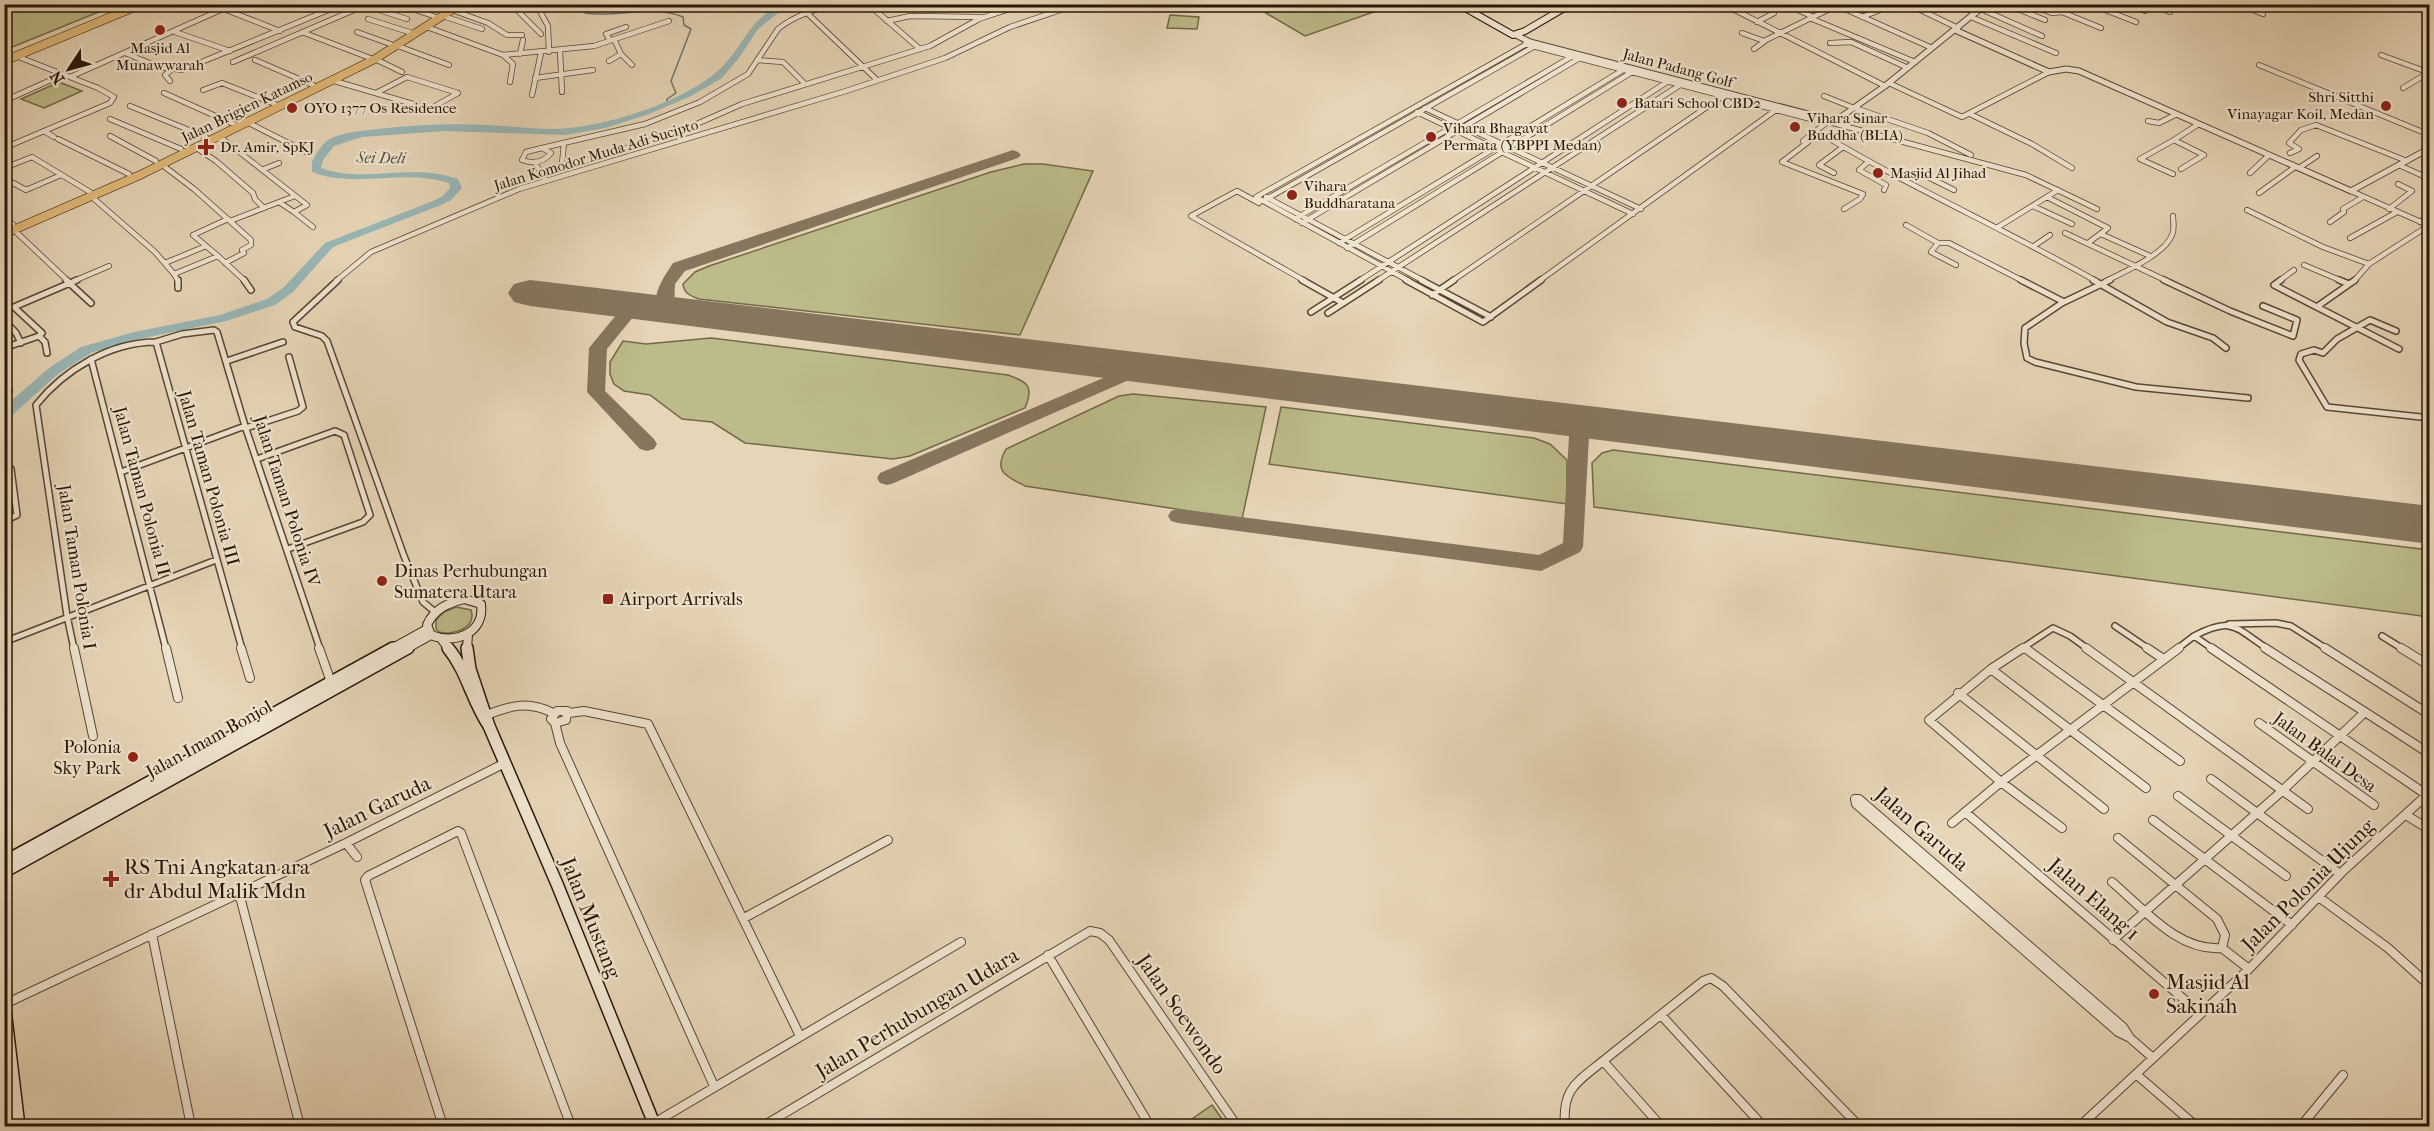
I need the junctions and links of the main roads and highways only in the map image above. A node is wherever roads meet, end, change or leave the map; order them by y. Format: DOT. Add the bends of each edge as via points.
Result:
graph roads {
  1 [pos="130,4"];
  2 [pos="142,4"];
  3 [pos="460,4"];
  4 [pos="1458,4"];
  5 [pos="1571,4"];
  6 [pos="453,6"];
  7 [pos="112,15"];
  8 [pos="440,16"];
  9 [pos="396,45"];
  10 [pos="9,57"];
  11 [pos="372,58"];
  12 [pos="309,88"];
  13 [pos="236,125"];
  14 [pos="159,163"];
  15 [pos="91,194"];
  16 [pos="14,227"];
  17 [pos="4,228"];
  18 [pos="4,234"];
  19 [pos="429,632"];
  20 [pos="468,634"];
  21 [pos="442,640"];
  22 [pos="288,710"];
  23 [pos="486,719"];
  24 [pos="229,742"];
  25 [pos="4,862"];
  26 [pos="4,872"];
  27 [pos="5,1002"];
  28 [pos="4,1121"];
  29 [pos="655,1125"];
  30 [pos="5,1126"];
  31 [pos="19,1126"];
  1 -- 7 [label="main road"];
  2 -- 7 [label="main road"];
  3 -- 6 [label="main road, Jalan Brigjen Katamso"];
  4 -- 5 [label="main road, Jalan Padang Golf" via="1517,36"];
  6 -- 8 [label="main road, Jalan Brigjen Katamso"];
  7 -- 10 [label="main road"];
  8 -- 9 [label="main road, Jalan Brigjen Katamso"];
  8 -- 9 [label="main road, Jalan Brigjen Katamso"];
  9 -- 11 [label="main road, Jalan Brigjen Katamso"];
  11 -- 12 [label="main road, Jalan Brigjen Katamso"];
  11 -- 12 [label="main road, Jalan Brigjen Katamso"];
  12 -- 13 [label="main road, Jalan Brigjen Katamso"];
  12 -- 13 [label="main road, Jalan Brigjen Katamso"];
  13 -- 14 [label="main road, Jalan Brigjen Katamso"];
  13 -- 14 [label="main road, Jalan Brigjen Katamso"];
  14 -- 15 [label="main road, Jalan Brigjen Katamso"];
  14 -- 15 [label="main road, Jalan Brigjen Katamso"];
  15 -- 16 [label="main road, Jalan Brigjen Katamso"];
  16 -- 17 [label="main road, Jalan Brigjen Katamso"];
  16 -- 18 [label="main road, Jalan Brigjen Katamso"];
  19 -- 20 [label="main road" via="429,621 435,612 458,600 469,600 481,604 483,616"];
  19 -- 21 [label="main road"];
  19 -- 22 [label="main road, Jalan Imam Bonjol"];
  19 -- 22 [label="main road, Jalan Imam Bonjol" via="331,682"];
  20 -- 21 [label="main road"];
  20 -- 23 [label="main road, Jalan Mustang" via="466,654"];
  21 -- 23 [label="main road, Jalan Mustang" via="460,662"];
  22 -- 24 [label="main road, Jalan Imam Bonjol"];
  23 -- 29 [label="main road, Jalan Mustang"];
  24 -- 25 [label="main road, Jalan Imam Bonjol"];
  24 -- 26 [label="main road, Jalan Imam Bonjol"];
  27 -- 31 [label="main road"];
  28 -- 30 [label="main road"];
}
